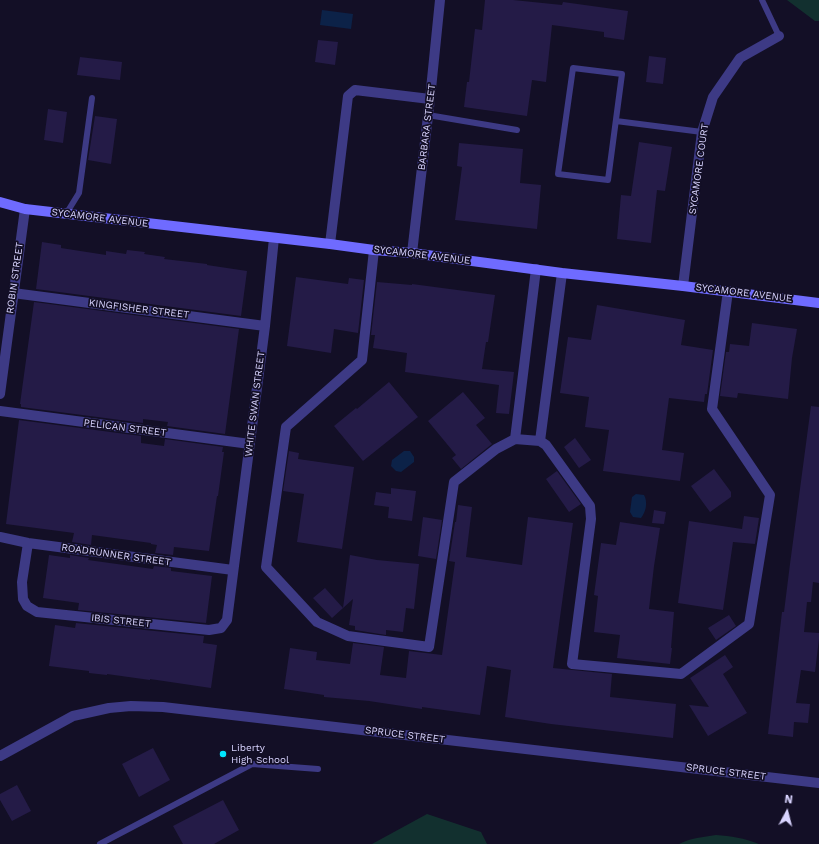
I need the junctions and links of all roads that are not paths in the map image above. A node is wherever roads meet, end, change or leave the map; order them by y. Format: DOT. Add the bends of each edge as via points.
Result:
graph roads {
  1 [pos="440,0"];
  2 [pos="762,0"];
  3 [pos="779,36"];
  4 [pos="92,98"];
  5 [pos="430,99"];
  6 [pos="428,115"];
  7 [pos="616,121"];
  8 [pos="517,130"];
  9 [pos="702,132"];
  10 [pos="0,202"];
  11 [pos="25,209"];
  12 [pos="0,210"];
  13 [pos="66,214"];
  14 [pos="274,238"];
  15 [pos="330,244"];
  16 [pos="374,250"];
  17 [pos="412,253"];
  18 [pos="536,269"];
  19 [pos="562,273"];
  20 [pos="683,286"];
  21 [pos="728,291"];
  22 [pos="13,293"];
  23 [pos="819,303"];
  24 [pos="265,326"];
  25 [pos="0,394"];
  26 [pos="0,411"];
  27 [pos="515,439"];
  28 [pos="540,441"];
  29 [pos="250,444"];
  30 [pos="0,537"];
  31 [pos="28,543"];
  32 [pos="233,570"];
  33 [pos="0,756"];
  34 [pos="318,769"];
  35 [pos="819,783"];
  36 [pos="100,844"];
  1 -- 5 [label="street, BARBARA STREET"];
  2 -- 3 [label="lane"];
  3 -- 9 [label="street, SYCAMORE COURT" via="740,58 712,96"];
  4 -- 13 [label="lane" via="79,193"];
  5 -- 6 [label="street, BARBARA STREET"];
  5 -- 15 [label="street" via="355,90 348,96"];
  6 -- 8 [label="lane"];
  6 -- 17 [label="street, BARBARA STREET"];
  7 -- 7 [label="lane" via="608,180 558,174 573,68 622,74"];
  7 -- 9 [label="lane"];
  9 -- 20 [label="street, SYCAMORE COURT"];
  10 -- 11 [label="street, SYCAMORE AVENUE"];
  11 -- 12 [label="street, SYCAMORE AVENUE"];
  11 -- 13 [label="street, SYCAMORE AVENUE"];
  11 -- 22 [label="street, ROBIN STREET"];
  13 -- 14 [label="street, SYCAMORE AVENUE"];
  14 -- 15 [label="street, SYCAMORE AVENUE"];
  14 -- 24 [label="street, WHITE SWAN STREET"];
  15 -- 16 [label="street, SYCAMORE AVENUE"];
  16 -- 17 [label="street, SYCAMORE AVENUE"];
  16 -- 27 [label="street" via="362,360 286,427 266,567 317,622 348,636 429,648 454,482 496,449"];
  17 -- 18 [label="street, SYCAMORE AVENUE"];
  18 -- 19 [label="street, SYCAMORE AVENUE"];
  18 -- 27 [label="street"];
  19 -- 20 [label="street, SYCAMORE AVENUE"];
  19 -- 28 [label="street"];
  20 -- 21 [label="street, SYCAMORE AVENUE"];
  21 -- 23 [label="street, SYCAMORE AVENUE"];
  21 -- 28 [label="street" via="712,409 770,495 749,624 681,674 572,664 591,519 590,506 546,445"];
  22 -- 24 [label="street, KINGFISHER STREET"];
  22 -- 25 [label="street, ROBIN STREET"];
  24 -- 29 [label="street, WHITE SWAN STREET"];
  26 -- 29 [label="street, PELICAN STREET"];
  27 -- 28 [label="street"];
  29 -- 32 [label="street, WHITE SWAN STREET"];
  30 -- 31 [label="street, ROADRUNNER STREET"];
  31 -- 32 [label="street, ROADRUNNER STREET"];
  31 -- 32 [label="street, IBIS STREET" via="22,582 23,599 27,606 36,612 209,630 221,628 227,620"];
  33 -- 35 [label="street, SPRUCE STREET" via="74,716 109,708 163,707"];
  34 -- 36 [label="lane" via="252,764"];
}
